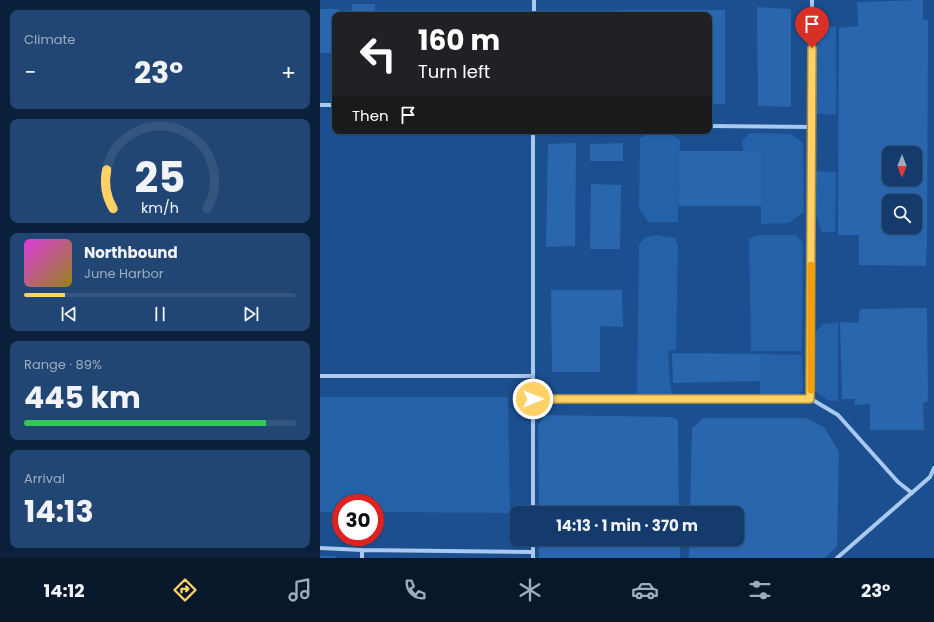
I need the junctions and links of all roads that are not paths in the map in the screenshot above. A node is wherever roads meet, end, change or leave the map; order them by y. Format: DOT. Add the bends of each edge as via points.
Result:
graph roads {
  1 [pos="534,0"];
  2 [pos="812,0"];
  3 [pos="534,12"];
  4 [pos="332,104"];
  5 [pos="320,105"];
  6 [pos="712,126"];
  7 [pos="812,127"];
  8 [pos="533,134"];
  9 [pos="320,376"];
  10 [pos="533,376"];
  11 [pos="533,399"];
  12 [pos="810,399"];
  13 [pos="934,468"];
  14 [pos="912,493"];
  15 [pos="533,506"];
  16 [pos="533,546"];
  17 [pos="320,548"];
  18 [pos="362,550"];
  19 [pos="533,552"];
  20 [pos="362,558"];
  21 [pos="533,558"];
  22 [pos="837,558"];
  1 -- 3 [label="street"];
  2 -- 7 [label="street"];
  4 -- 5 [label="street"];
  6 -- 7 [label="street"];
  7 -- 12 [label="street"];
  8 -- 10 [label="street"];
  9 -- 10 [label="street"];
  10 -- 11 [label="street"];
  11 -- 12 [label="street"];
  11 -- 15 [label="street"];
  12 -- 14 [label="street" via="838,415 898,482"];
  13 -- 14 [label="street" via="930,477"];
  14 -- 22 [label="street"];
  16 -- 19 [label="street"];
  17 -- 18 [label="street"];
  18 -- 19 [label="street"];
  18 -- 20 [label="street"];
  19 -- 21 [label="street"];
}
